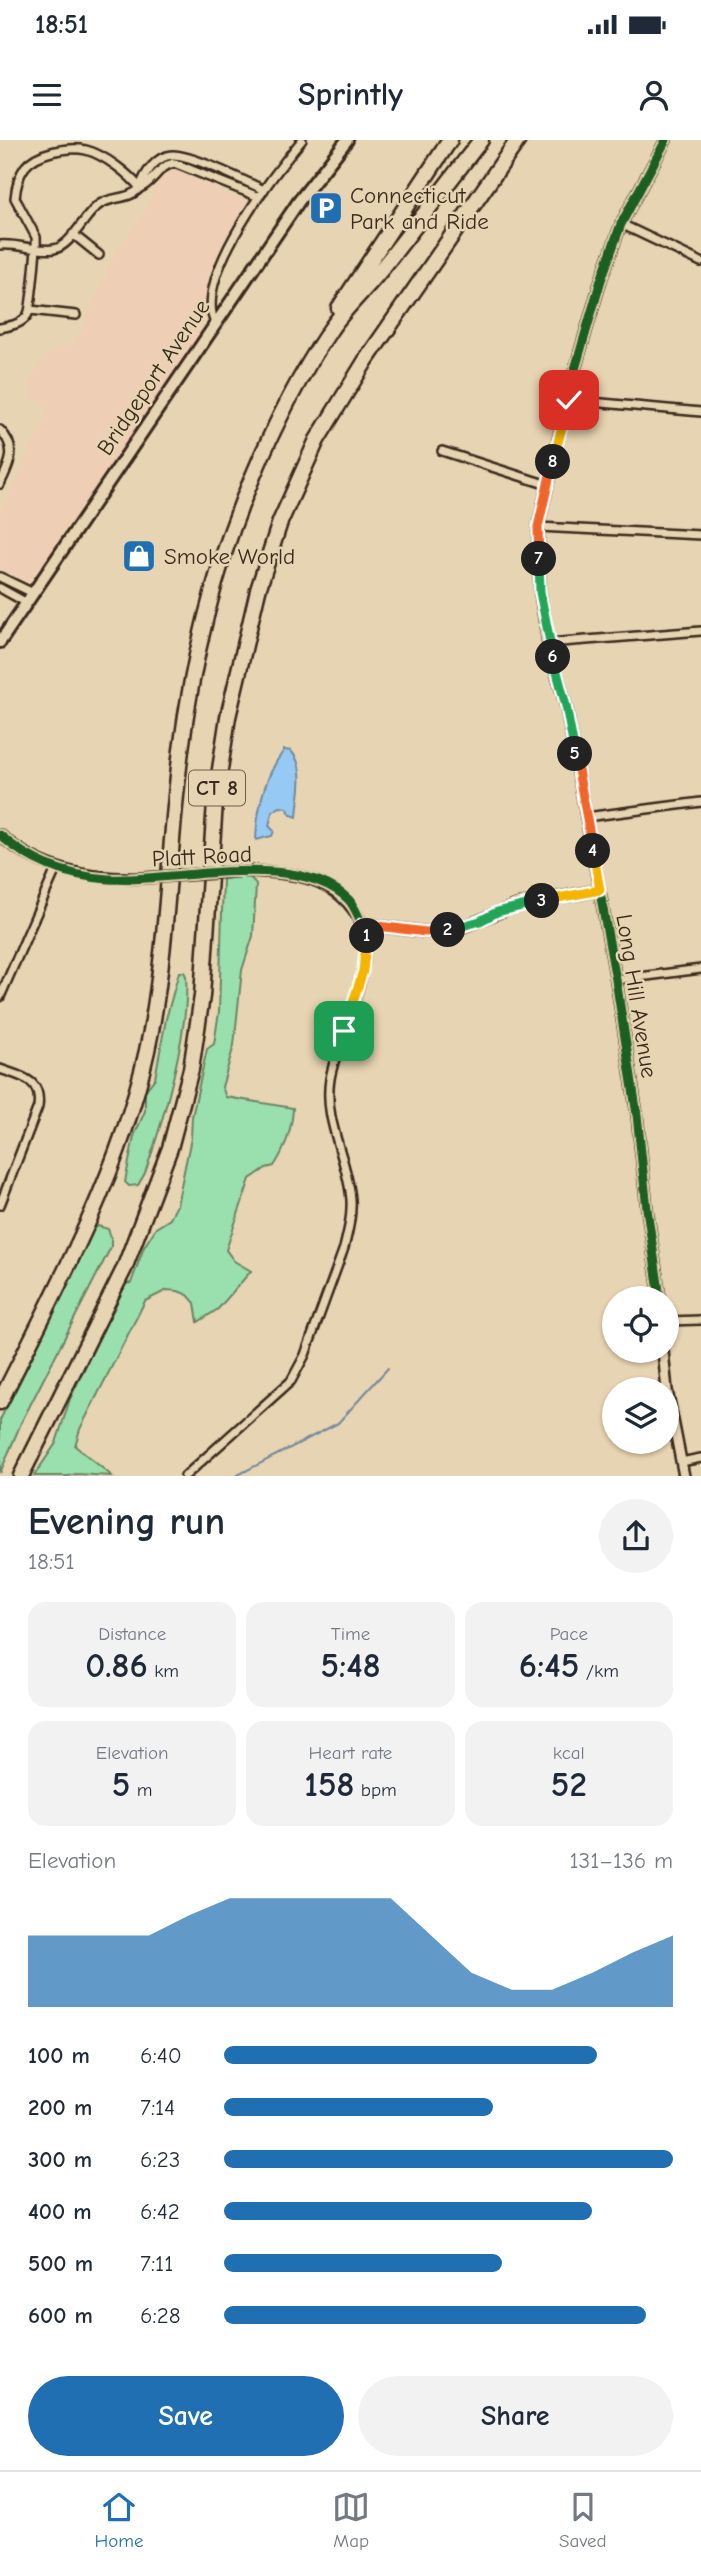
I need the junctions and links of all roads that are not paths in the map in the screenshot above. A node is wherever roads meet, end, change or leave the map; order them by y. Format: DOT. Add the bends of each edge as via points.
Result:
graph roads {
  1 [pos="302,140"];
  2 [pos="346,140"];
  3 [pos="450,140"];
  4 [pos="481,140"];
  5 [pos="518,140"];
  6 [pos="666,140"];
  7 [pos="181,160"];
  8 [pos="140,188"];
  9 [pos="264,190"];
  10 [pos="259,197"];
  11 [pos="621,224"];
  12 [pos="73,234"];
  13 [pos="0,245"];
  14 [pos="36,247"];
  15 [pos="99,255"];
  16 [pos="701,262"];
  17 [pos="30,310"];
  18 [pos="76,315"];
  19 [pos="215,323"];
  20 [pos="333,326"];
  21 [pos="0,328"];
  22 [pos="569,400"];
  23 [pos="701,412"];
  24 [pos="0,430"];
  25 [pos="442,451"];
  26 [pos="0,484"];
  27 [pos="548,485"];
  28 [pos="538,527"];
  29 [pos="701,535"];
  30 [pos="0,577"];
  31 [pos="0,588"];
  32 [pos="30,598"];
  33 [pos="701,631"];
  34 [pos="0,642"];
  35 [pos="548,643"];
  36 [pos="701,802"];
  37 [pos="586,817"];
  38 [pos="0,835"];
  39 [pos="55,869"];
  40 [pos="600,890"];
  41 [pos="362,924"];
  42 [pos="701,969"];
  43 [pos="616,980"];
  44 [pos="0,997"];
  45 [pos="0,1069"];
  46 [pos="0,1205"];
  47 [pos="658,1286"];
  48 [pos="701,1320"];
  49 [pos="679,1321"];
  50 [pos="0,1402"];
  51 [pos="679,1452"];
  52 [pos="701,1458"];
  53 [pos="681,1462"];
  54 [pos="20,1476"];
  55 [pos="185,1476"];
  56 [pos="684,1476"];
  1 -- 9 [label="street"];
  2 -- 19 [label="main road, Bridgeport Avenue"];
  3 -- 20 [label="highway" via="340,306"];
  4 -- 20 [label="highway, CT 8"];
  5 -- 54 [label="highway, CT 8" via="366,360 317,440 280,522 258,590 228,717 215,802 202,996 191,1069 170,1148 124,1269"];
  6 -- 11 [label="street, Long Hill Avenue"];
  7 -- 8 [label="street" via="163,156"];
  7 -- 9 [label="street"];
  7 -- 10 [label="street"];
  8 -- 12 [label="street" via="127,197 102,203"];
  8 -- 14 [label="street" via="91,152 74,149 40,156 23,169 15,198 35,233"];
  9 -- 10 [label="street"];
  10 -- 19 [label="street" via="214,279"];
  11 -- 16 [label="street"];
  11 -- 22 [label="street, Long Hill Avenue" via="597,292"];
  12 -- 14 [label="street" via="60,247"];
  12 -- 15 [label="street"];
  13 -- 14 [label="street"];
  14 -- 17 [label="street"];
  17 -- 18 [label="street"];
  17 -- 21 [label="street" via="19,323"];
  19 -- 32 [label="main road, Bridgeport Avenue"];
  20 -- 50 [label="highway, CT 8" via="251,479 204,624 180,752 153,1020 132,1108 74,1254"];
  22 -- 23 [label="street"];
  22 -- 27 [label="street, Long Hill Avenue"];
  24 -- 26 [label="street" via="13,454"];
  25 -- 27 [label="street"];
  27 -- 28 [label="street, Long Hill Avenue"];
  28 -- 29 [label="street"];
  28 -- 35 [label="street, Long Hill Avenue" via="540,592"];
  30 -- 32 [label="street"];
  31 -- 32 [label="street"];
  32 -- 34 [label="main road, Bridgeport Avenue"];
  33 -- 35 [label="street"];
  35 -- 37 [label="street, Long Hill Avenue" via="566,706"];
  36 -- 37 [label="street"];
  37 -- 40 [label="street, Long Hill Avenue"];
  38 -- 39 [label="street, Platt Road" via="19,851"];
  39 -- 41 [label="street, Platt Road, bridge" via="96,877 245,871 282,874 328,886 351,902"];
  39 -- 44 [label="street"];
  40 -- 41 [label="street" via="517,905 444,931"];
  40 -- 43 [label="street, Long Hill Avenue"];
  41 -- 55 [label="street" via="367,939 363,971 329,1087 329,1107 351,1198 344,1248 291,1381"];
  42 -- 43 [label="street"];
  43 -- 47 [label="street, Long Hill Avenue"];
  45 -- 46 [label="street" via="30,1080 39,1096"];
  48 -- 49 [label="street"];
  51 -- 53 [label="street"];
  52 -- 53 [label="street"];
  53 -- 56 [label="street"];
}
